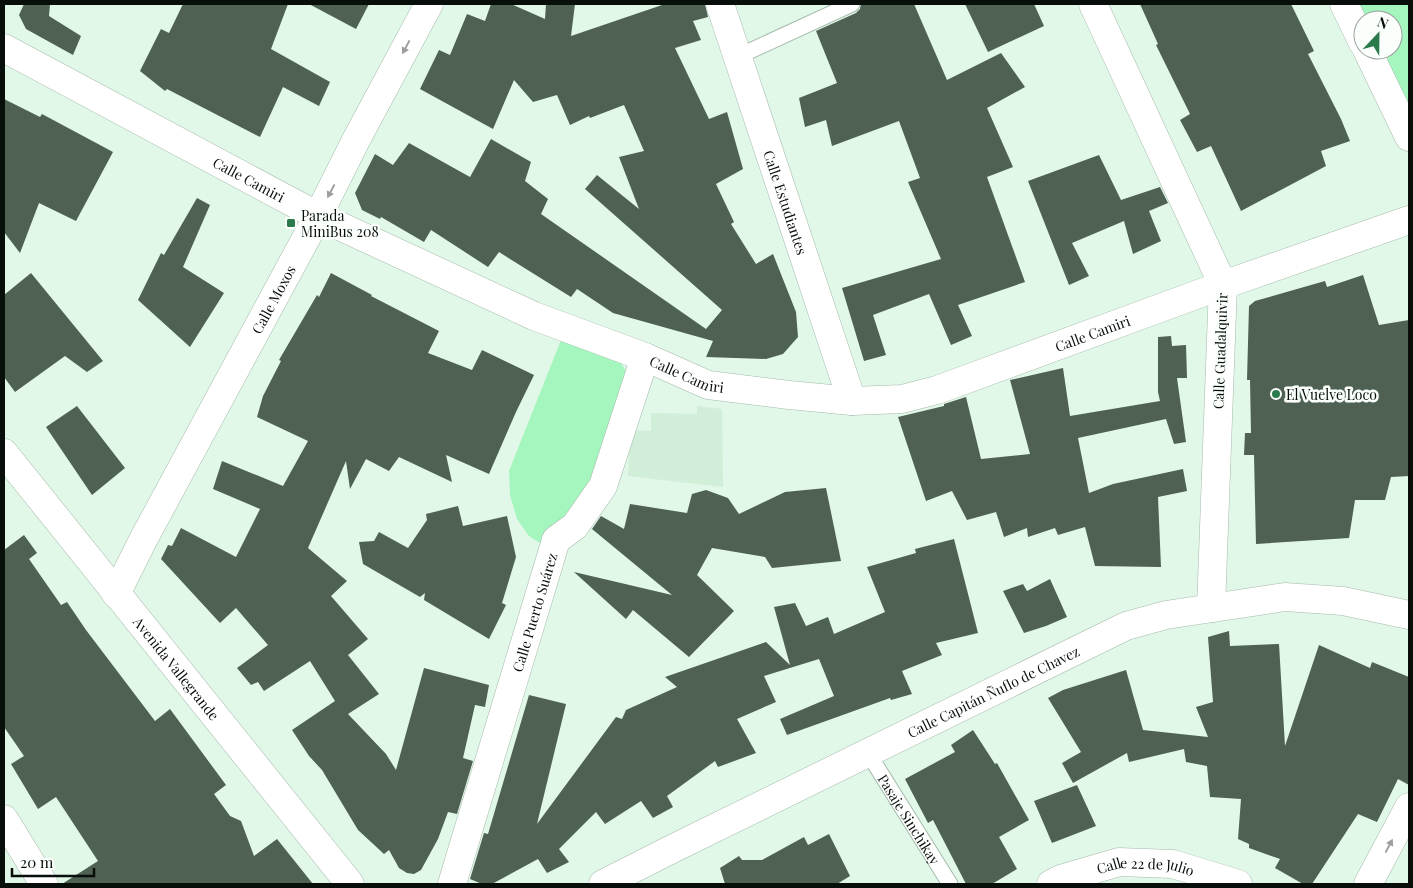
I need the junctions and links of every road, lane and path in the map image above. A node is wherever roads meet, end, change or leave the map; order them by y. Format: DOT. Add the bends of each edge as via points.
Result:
graph roads {
  1 [pos="430,4"];
  2 [pos="720,4"];
  3 [pos="852,4"];
  4 [pos="1093,4"];
  5 [pos="1344,4"];
  6 [pos="1353,22"];
  7 [pos="4,48"];
  8 [pos="739,56"];
  9 [pos="1372,60"];
  10 [pos="1409,137"];
  11 [pos="318,216"];
  12 [pos="1409,220"];
  13 [pos="1223,285"];
  14 [pos="645,358"];
  15 [pos="852,401"];
  16 [pos="4,453"];
  17 [pos="116,594"];
  18 [pos="1211,608"];
  19 [pos="1409,615"];
  20 [pos="868,753"];
  21 [pos="1409,807"];
  22 [pos="4,819"];
  23 [pos="44,884"];
  24 [pos="350,884"];
  25 [pos="452,884"];
  26 [pos="603,884"];
  27 [pos="950,884"];
  28 [pos="1051,884"];
  29 [pos="1238,884"];
  30 [pos="1368,884"];
  1 -- 11 [label="street, Calle Moxos, one-way"];
  2 -- 8 [label="street, Calle Estudiantes"];
  3 -- 8 [label="lane"];
  4 -- 13 [label="street, Calle Guadalquivir"];
  5 -- 6 [label="street"];
  7 -- 11 [label="street, Calle Camiri"];
  8 -- 15 [label="street, Calle Estudiantes"];
  9 -- 10 [label="street"];
  11 -- 14 [label="street, Calle Camiri" via="534,316"];
  11 -- 17 [label="street, Calle Moxos"];
  12 -- 13 [label="street, Calle Camiri"];
  13 -- 15 [label="street, Calle Camiri" via="937,390 902,399"];
  13 -- 18 [label="street, Calle Guadalquivir"];
  14 -- 15 [label="street, Calle Camiri" via="708,385"];
  14 -- 25 [label="street, Calle Puerto Suárez" via="602,486 574,526 556,540"];
  16 -- 17 [label="street, Avenida Vallegrande"];
  17 -- 24 [label="street, Avenida Vallegrande"];
  18 -- 19 [label="street, Calle Capitán Ñuflo de Chavez" via="1285,597 1342,601"];
  18 -- 20 [label="street, Calle Capitán Ñuflo de Chavez" via="1126,626"];
  20 -- 26 [label="street, Calle Capitán Ñuflo de Chavez"];
  20 -- 27 [label="lane, Pasaje Sinchikay"];
  30 -- 21 [label="street, one-way"];
  22 -- 23 [label="street"];
  28 -- 29 [label="street, Calle 22 de Julio" via="1119,862 1173,864"];
}
